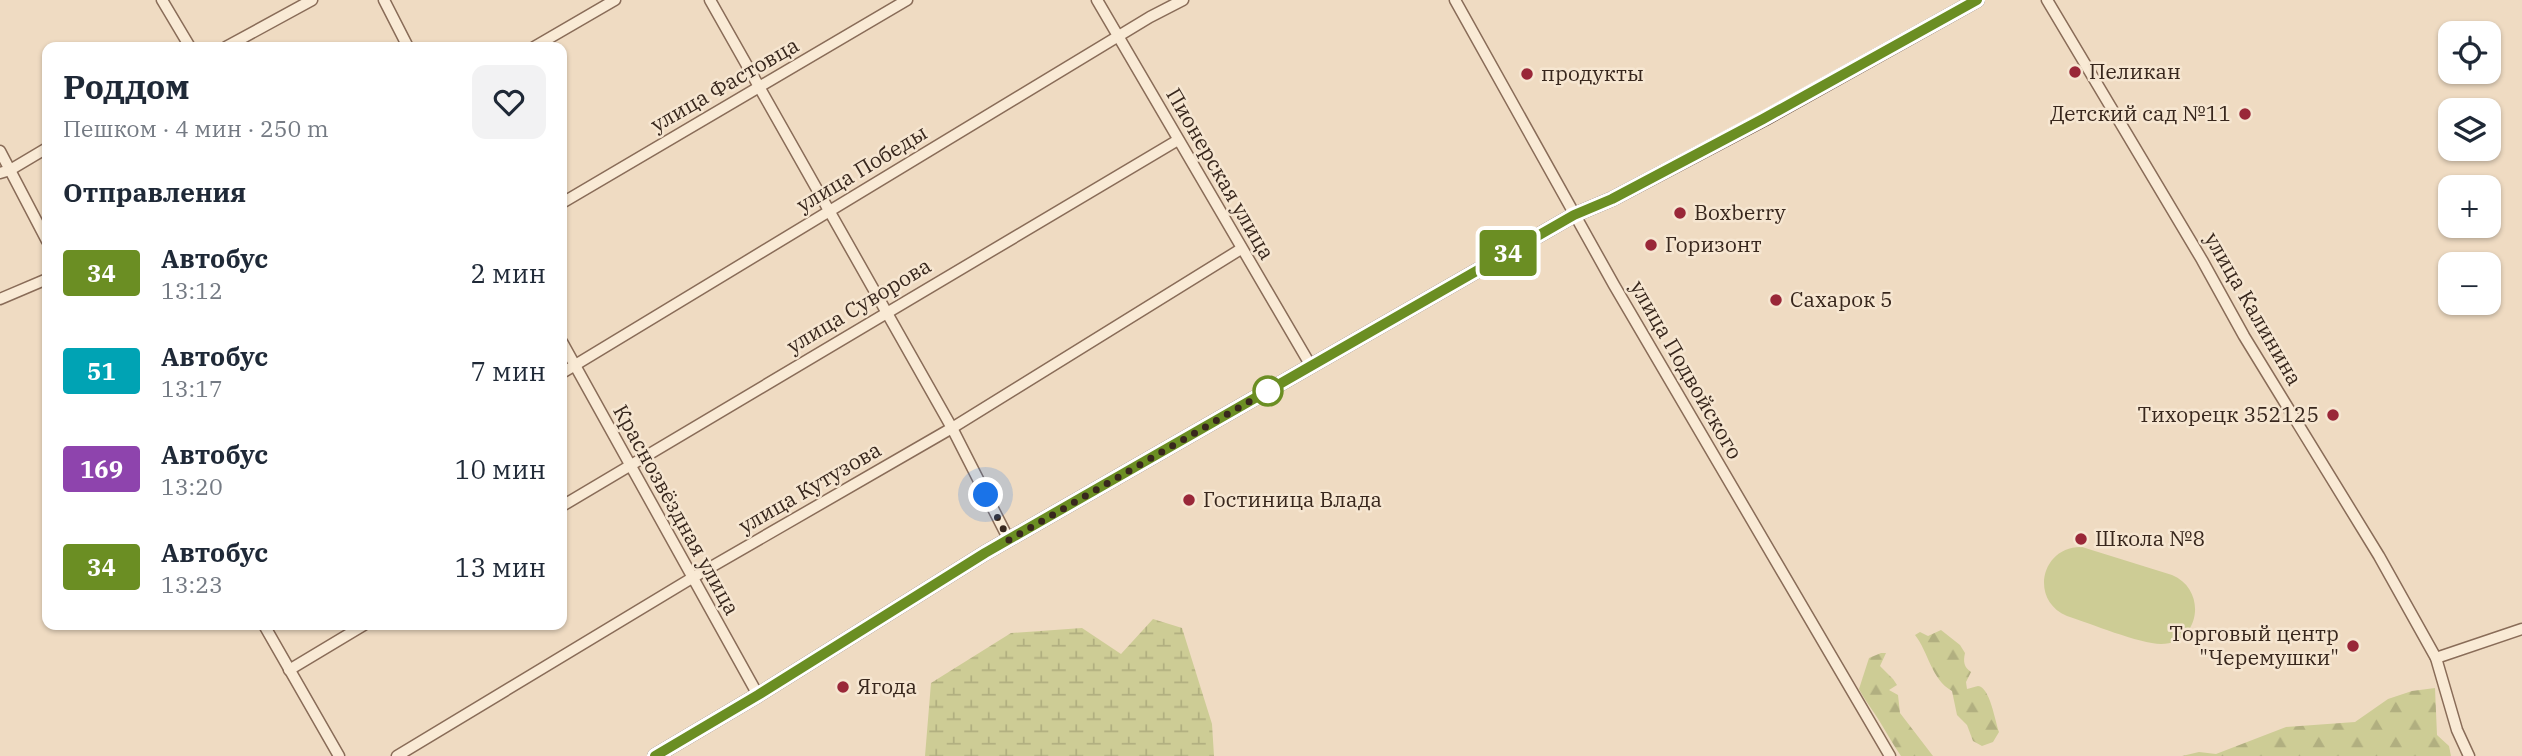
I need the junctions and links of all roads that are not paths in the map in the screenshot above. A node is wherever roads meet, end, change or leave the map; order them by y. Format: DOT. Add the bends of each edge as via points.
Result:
graph roads {
  1 [pos="162,0"];
  2 [pos="312,0"];
  3 [pos="384,0"];
  4 [pos="615,0"];
  5 [pos="710,0"];
  6 [pos="907,0"];
  7 [pos="1097,0"];
  8 [pos="1183,0"];
  9 [pos="1457,0"];
  10 [pos="1977,0"];
  11 [pos="2048,0"];
  12 [pos="1118,37"];
  13 [pos="187,42"];
  14 [pos="235,42"];
  15 [pos="405,42"];
  16 [pos="543,42"];
  17 [pos="760,88"];
  18 [pos="1178,140"];
  19 [pos="0,151"];
  20 [pos="42,151"];
  21 [pos="5,171"];
  22 [pos="567,200"];
  23 [pos="830,212"];
  24 [pos="1574,215"];
  25 [pos="42,233"];
  26 [pos="1241,249"];
  27 [pos="42,281"];
  28 [pos="0,299"];
  29 [pos="886,312"];
  30 [pos="567,352"];
  31 [pos="574,366"];
  32 [pos="1311,366"];
  33 [pos="567,370"];
  34 [pos="952,428"];
  35 [pos="630,465"];
  36 [pos="567,503"];
  37 [pos="1009,540"];
  38 [pos="692,578"];
  39 [pos="2522,629"];
  40 [pos="267,630"];
  41 [pos="356,630"];
  42 [pos="2436,658"];
  43 [pos="289,670"];
  44 [pos="758,695"];
  45 [pos="339,756"];
  46 [pos="397,756"];
  47 [pos="655,756"];
  48 [pos="1890,756"];
  49 [pos="2469,756"];
  1 -- 13 [label="street"];
  2 -- 14 [label="street"];
  3 -- 15 [label="street"];
  4 -- 16 [label="street"];
  5 -- 17 [label="street"];
  6 -- 17 [label="street, улица Фастовца"];
  7 -- 12 [label="street, Пионерская улица"];
  8 -- 12 [label="street, улица Победы"];
  9 -- 24 [label="street, улица Подвойского"];
  10 -- 24 [label="main road" via="1763,119"];
  11 -- 42 [label="street, улица Калинина"];
  12 -- 18 [label="street, Пионерская улица"];
  12 -- 23 [label="street, улица Победы"];
  17 -- 22 [label="street, улица Фастовца"];
  17 -- 23 [label="street"];
  18 -- 26 [label="street, Пионерская улица"];
  18 -- 29 [label="street, улица Суворова"];
  19 -- 21 [label="street"];
  20 -- 21 [label="street"];
  21 -- 25 [label="street"];
  23 -- 29 [label="street"];
  23 -- 31 [label="street, улица Победы"];
  24 -- 32 [label="main road"];
  24 -- 48 [label="street, улица Подвойского"];
  26 -- 32 [label="street, Пионерская улица"];
  26 -- 34 [label="street, улица Кутузова"];
  27 -- 28 [label="street"];
  29 -- 34 [label="street"];
  29 -- 35 [label="street, улица Суворова"];
  30 -- 31 [label="street, Краснозвёздная улица"];
  31 -- 33 [label="street, улица Победы"];
  31 -- 35 [label="street, Краснозвёздная улица"];
  32 -- 37 [label="main road"];
  34 -- 37 [label="street"];
  34 -- 38 [label="street, улица Кутузова"];
  35 -- 36 [label="street, улица Суворова"];
  35 -- 38 [label="street, Краснозвёздная улица"];
  37 -- 44 [label="main road"];
  38 -- 44 [label="street, Краснозвёздная улица"];
  38 -- 46 [label="street, улица Кутузова"];
  39 -- 42 [label="street"];
  40 -- 43 [label="street"];
  41 -- 43 [label="street"];
  42 -- 49 [label="street, улица Калинина"];
  43 -- 45 [label="street"];
  44 -- 47 [label="main road"];
}
